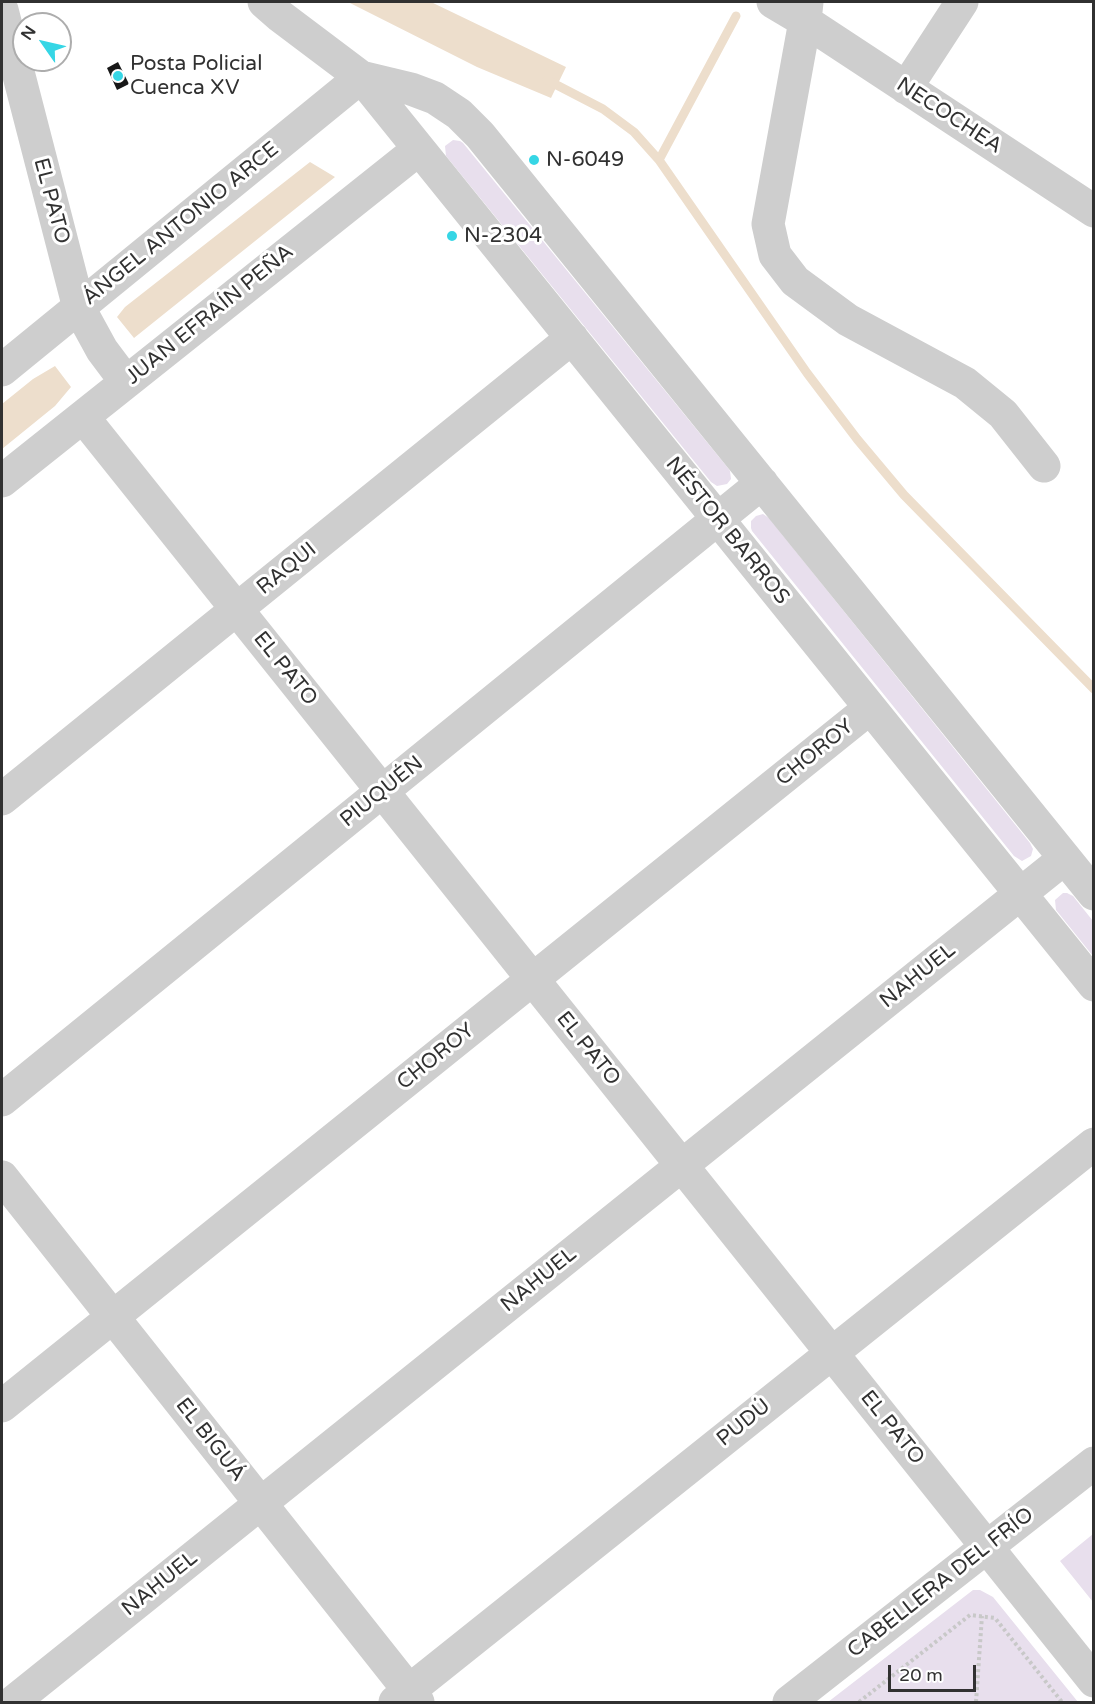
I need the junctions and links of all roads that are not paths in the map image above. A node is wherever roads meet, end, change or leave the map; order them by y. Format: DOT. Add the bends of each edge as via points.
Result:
graph roads {
  1 [pos="16,2"];
  2 [pos="264,2"];
  3 [pos="773,2"];
  4 [pos="962,2"];
  5 [pos="2,10"];
  6 [pos="806,11"];
  7 [pos="361,77"];
  8 [pos="906,88"];
  9 [pos="418,149"];
  10 [pos="1094,211"];
  11 [pos="79,308"];
  12 [pos="572,338"];
  13 [pos="2,370"];
  14 [pos="126,382"];
  15 [pos="82,417"];
  16 [pos="1044,466"];
  17 [pos="2,481"];
  18 [pos="762,483"];
  19 [pos="717,519"];
  20 [pos="236,609"];
  21 [pos="870,708"];
  22 [pos="382,791"];
  23 [pos="2,799"];
  24 [pos="1065,858"];
  25 [pos="1021,894"];
  26 [pos="1094,894"];
  27 [pos="533,980"];
  28 [pos="1094,984"];
  29 [pos="2,1100"];
  30 [pos="1094,1144"];
  31 [pos="682,1166"];
  32 [pos="2,1178"];
  33 [pos="112,1317"];
  34 [pos="832,1353"];
  35 [pos="2,1406"];
  36 [pos="1094,1463"];
  37 [pos="260,1504"];
  38 [pos="987,1547"];
  39 [pos="1094,1681"];
  40 [pos="407,1699"];
  41 [pos="13,1702"];
  42 [pos="789,1702"];
  1 -- 5 [label="street"];
  2 -- 7 [label="street, NÉSTOR BARROS"];
  3 -- 6 [label="street, NECOCHEA"];
  4 -- 8 [label="street"];
  5 -- 11 [label="street, EL PATO"];
  6 -- 8 [label="street, NECOCHEA"];
  6 -- 16 [label="street" via="768,224 775,255 795,280 848,320 964,383 1003,414"];
  7 -- 9 [label="street, NÉSTOR BARROS"];
  7 -- 11 [label="street, ÁNGEL ANTONIO ARCE"];
  7 -- 18 [label="street, NÉSTOR BARROS" via="423,93 470,124"];
  8 -- 10 [label="street, NECOCHEA"];
  9 -- 12 [label="street, NÉSTOR BARROS"];
  9 -- 14 [label="street, JUAN EFRAÍN PEÑA"];
  11 -- 13 [label="street, ÁNGEL ANTONIO ARCE"];
  11 -- 14 [label="street, EL PATO" via="102,350"];
  12 -- 19 [label="street, NÉSTOR BARROS"];
  12 -- 20 [label="street, RAQUI"];
  14 -- 15 [label="street, JUAN EFRAÍN PEÑA"];
  15 -- 17 [label="street, JUAN EFRAÍN PEÑA"];
  15 -- 20 [label="street, EL PATO"];
  18 -- 19 [label="street, PIUQUÉN"];
  18 -- 24 [label="street, NÉSTOR BARROS"];
  19 -- 21 [label="street, NÉSTOR BARROS"];
  19 -- 22 [label="street, PIUQUÉN"];
  20 -- 22 [label="street, EL PATO"];
  20 -- 23 [label="street, RAQUI"];
  21 -- 25 [label="street, NÉSTOR BARROS"];
  21 -- 27 [label="street, CHOROY"];
  22 -- 27 [label="street, EL PATO"];
  22 -- 29 [label="street, PIUQUÉN"];
  24 -- 25 [label="street, NAHUEL"];
  24 -- 26 [label="street, NÉSTOR BARROS"];
  25 -- 28 [label="street, NÉSTOR BARROS"];
  25 -- 31 [label="street, NAHUEL"];
  27 -- 31 [label="street, EL PATO"];
  27 -- 33 [label="street, CHOROY"];
  30 -- 34 [label="street, PUDÚ"];
  31 -- 34 [label="street, EL PATO"];
  31 -- 37 [label="street, NAHUEL"];
  32 -- 33 [label="street, EL BIGUÁ"];
  33 -- 35 [label="street, CHOROY"];
  33 -- 37 [label="street, EL BIGUÁ"];
  34 -- 38 [label="street, EL PATO"];
  34 -- 40 [label="street, PUDÚ"];
  36 -- 38 [label="street, CABELLERA DEL FRÍO"];
  37 -- 40 [label="street, EL BIGUÁ"];
  37 -- 41 [label="street, NAHUEL"];
  38 -- 39 [label="street, EL PATO"];
  38 -- 42 [label="street, CABELLERA DEL FRÍO"];
}
